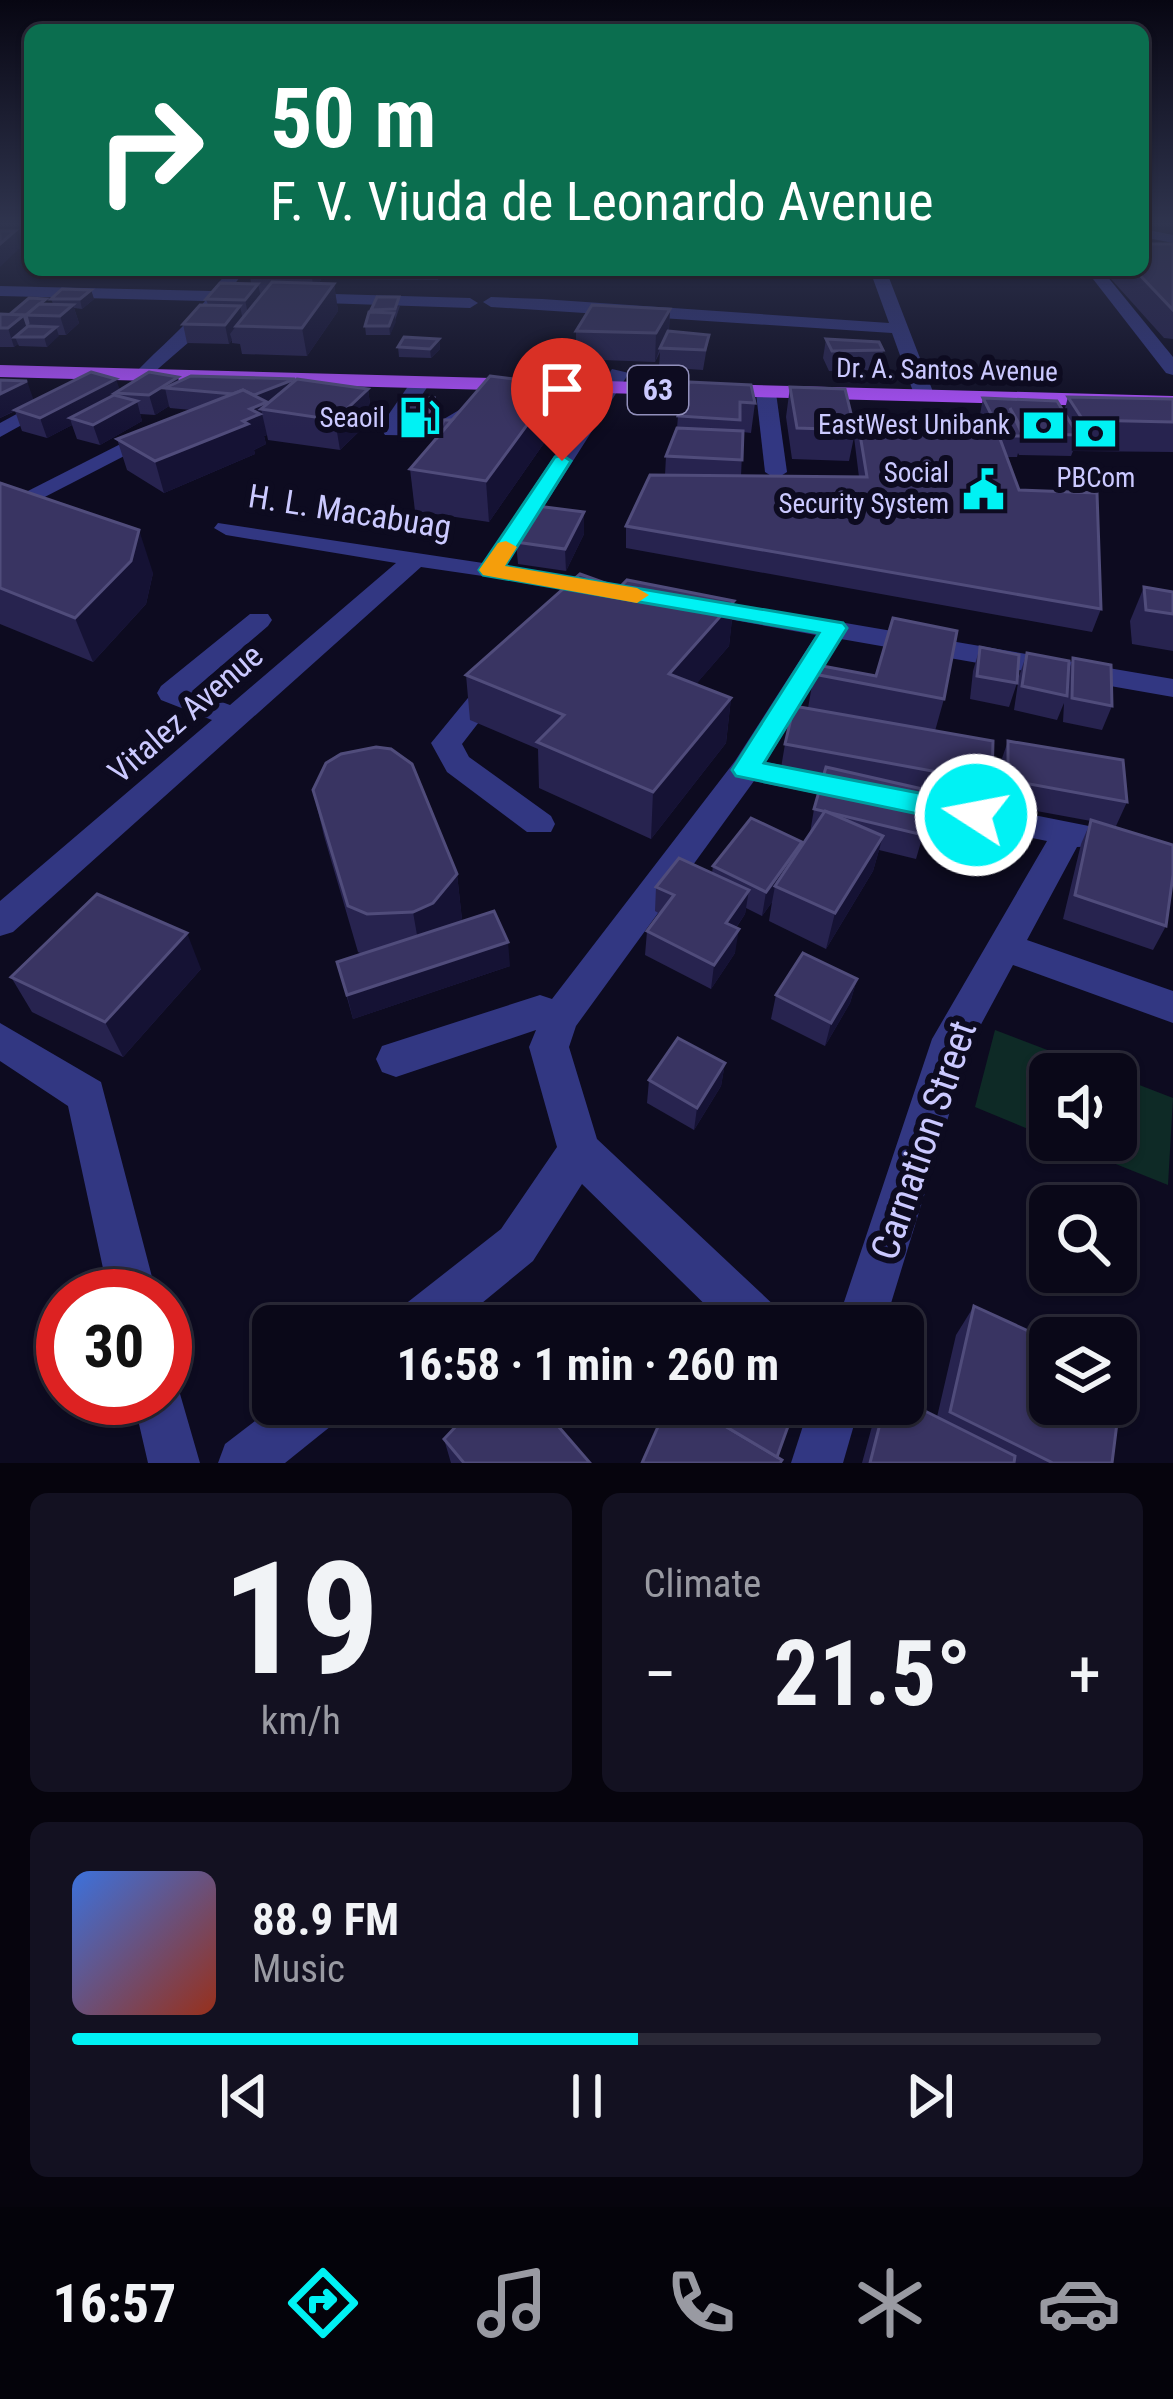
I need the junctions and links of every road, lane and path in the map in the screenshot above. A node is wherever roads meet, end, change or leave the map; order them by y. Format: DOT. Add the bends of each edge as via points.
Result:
graph roads {
  1 [pos="164,293"];
  2 [pos="886,293"];
  3 [pos="1113,293"];
  4 [pos="217,294"];
  5 [pos="266,297"];
  6 [pos="289,298"];
  7 [pos="491,302"];
  8 [pos="470,303"];
  9 [pos="898,328"];
  10 [pos="0,356"];
  11 [pos="151,368"];
  12 [pos="1173,369"];
  13 [pos="0,371"];
  14 [pos="34,372"];
  15 [pos="94,373"];
  16 [pos="614,381"];
  17 [pos="420,383"];
  18 [pos="1173,385"];
  19 [pos="506,386"];
  20 [pos="921,389"];
  21 [pos="0,393"];
  22 [pos="766,393"];
  23 [pos="1173,402"];
  24 [pos="180,420"];
  25 [pos="0,431"];
  26 [pos="776,472"];
  27 [pos="0,489"];
  28 [pos="29,496"];
  29 [pos="72,508"];
  30 [pos="226,528"];
  31 [pos="417,558"];
  32 [pos="491,570"];
  33 [pos="563,583"];
  34 [pos="631,595"];
  35 [pos="676,602"];
  36 [pos="541,615"];
  37 [pos="259,620"];
  38 [pos="834,628"];
  39 [pos="508,662"];
  40 [pos="1173,688"];
  41 [pos="234,718"];
  42 [pos="746,770"];
  43 [pos="539,824"];
  44 [pos="1068,833"];
  45 [pos="1110,842"];
  46 [pos="0,922"];
  47 [pos="1004,947"];
  48 [pos="1173,1007"];
  49 [pos="560,1018"];
  50 [pos="0,1040"];
  51 [pos="396,1059"];
  52 [pos="579,1151"];
  53 [pos="127,1269"];
  54 [pos="442,1305"];
  55 [pos="739,1305"];
  56 [pos="867,1305"];
  57 [pos="165,1425"];
  58 [pos="292,1425"];
  59 [pos="829,1425"];
  60 [pos="174,1463"];
  61 [pos="244,1463"];
  62 [pos="817,1463"];
  1 -- 4 [label="street"];
  2 -- 9 [label="street"];
  3 -- 12 [label="street"];
  4 -- 5 [label="street"];
  4 -- 11 [label="street"];
  6 -- 8 [label="street"];
  7 -- 9 [label="street"];
  9 -- 20 [label="street"];
  10 -- 11 [label="main road, Dr. A. Santos Avenue / 63"];
  11 -- 15 [label="main road, Dr. A. Santos Avenue / 63"];
  11 -- 16 [label="main road, Dr. A. Santos Avenue / 63"];
  11 -- 17 [label="main road, Dr. A. Santos Avenue / 63"];
  13 -- 14 [label="main road, Dr. A. Santos Avenue / 63"];
  14 -- 15 [label="main road, Dr. A. Santos Avenue / 63"];
  14 -- 21 [label="street"];
  15 -- 25 [label="street"];
  16 -- 19 [label="main road, Dr. A. Santos Avenue / 63"];
  16 -- 20 [label="main road, Dr. A. Santos Avenue / 63"];
  16 -- 22 [label="main road, Dr. A. Santos Avenue / 63"];
  16 -- 32 [label="street"];
  17 -- 19 [label="main road, Dr. A. Santos Avenue / 63"];
  17 -- 19 [label="street" via="392,431 436,432"];
  18 -- 20 [label="main road, Dr. A. Santos Avenue / 63"];
  20 -- 22 [label="main road, Dr. A. Santos Avenue / 63"];
  20 -- 23 [label="main road, Dr. A. Santos Avenue / 63"];
  22 -- 26 [label="street"];
  24 -- 28 [label="street"];
  27 -- 28 [label="street"];
  28 -- 29 [label="street"];
  30 -- 31 [label="street, H. L. Macabuag"];
  31 -- 32 [label="street, H. L. Macabuag"];
  31 -- 41 [label="street, Vitalez Avenue"];
  32 -- 33 [label="street, H. L. Macabuag"];
  33 -- 34 [label="street, H. L. Macabuag"];
  33 -- 36 [label="street"];
  35 -- 38 [label="street"];
  37 -- 41 [label="street" via="171,693"];
  38 -- 40 [label="street"];
  38 -- 42 [label="street" via="794,717"];
  39 -- 43 [label="street" via="446,743 458,764"];
  41 -- 46 [label="street, Vitalez Avenue"];
  42 -- 44 [label="street"];
  42 -- 49 [label="street"];
  44 -- 45 [label="street"];
  44 -- 47 [label="street, Carnation Street"];
  47 -- 48 [label="street"];
  47 -- 56 [label="street, Carnation Street" via="952,1039"];
  49 -- 51 [label="street" via="541,1012"];
  49 -- 52 [label="street" via="549,1047"];
  50 -- 53 [label="street" via="86,1095"];
  52 -- 54 [label="street" via="517,1245"];
  52 -- 55 [label="street"];
  57 -- 60 [label="street"];
  58 -- 61 [label="street"];
  59 -- 62 [label="street"];
}
